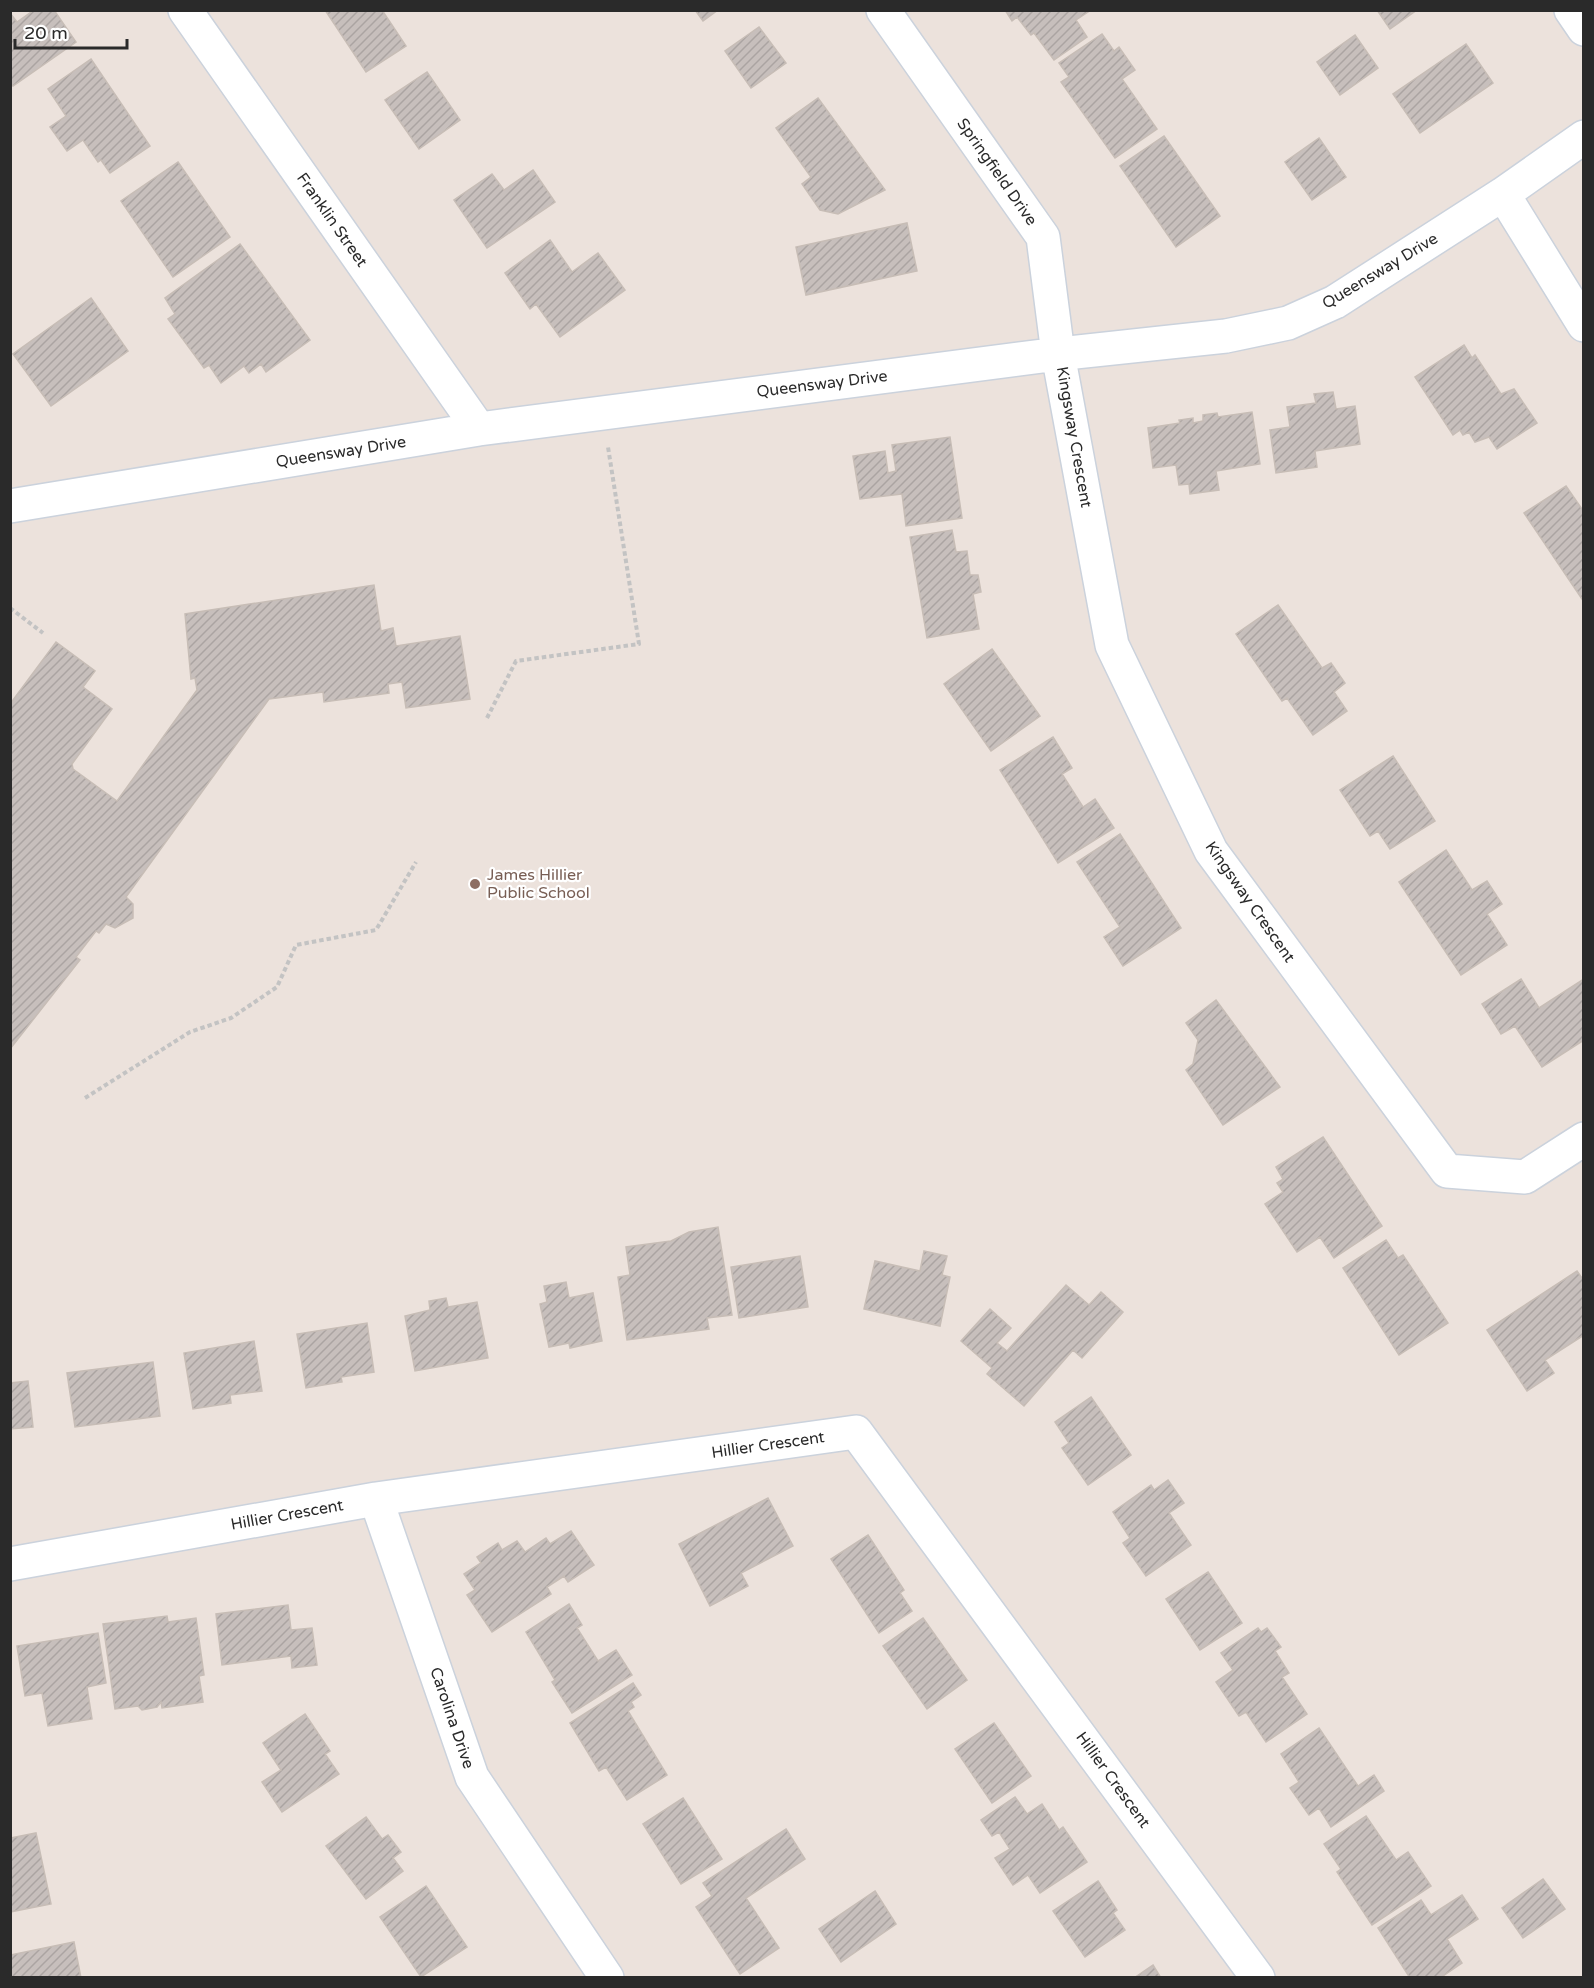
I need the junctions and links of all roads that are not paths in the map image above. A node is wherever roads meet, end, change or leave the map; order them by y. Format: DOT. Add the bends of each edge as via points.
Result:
graph roads {
  1 [pos="185,10"];
  2 [pos="883,10"];
  3 [pos="1571,10"];
  4 [pos="1584,28"];
  5 [pos="1584,137"];
  6 [pos="1503,194"];
  7 [pos="1584,325"];
  8 [pos="1058,354"];
  9 [pos="479,429"];
  10 [pos="10,506"];
  11 [pos="1584,1139"];
  12 [pos="376,1500"];
  13 [pos="10,1564"];
  14 [pos="607,1977"];
  15 [pos="1258,1977"];
  1 -- 9 [label="street, Franklin Street"];
  2 -- 8 [label="street, Springfield Drive" via="1043,237"];
  3 -- 4 [label="street"];
  5 -- 6 [label="street, Queensway Drive"];
  6 -- 7 [label="street"];
  6 -- 8 [label="street, Queensway Drive" via="1335,302 1288,323 1226,336"];
  8 -- 9 [label="street, Queensway Drive"];
  8 -- 11 [label="street, Kingsway Crescent" via="1112,645 1211,852 1447,1171 1525,1177"];
  9 -- 10 [label="street, Queensway Drive"];
  12 -- 13 [label="street, Hillier Crescent"];
  12 -- 14 [label="street, Carolina Drive" via="472,1777"];
  12 -- 15 [label="street, Hillier Crescent" via="856,1432"];
}
